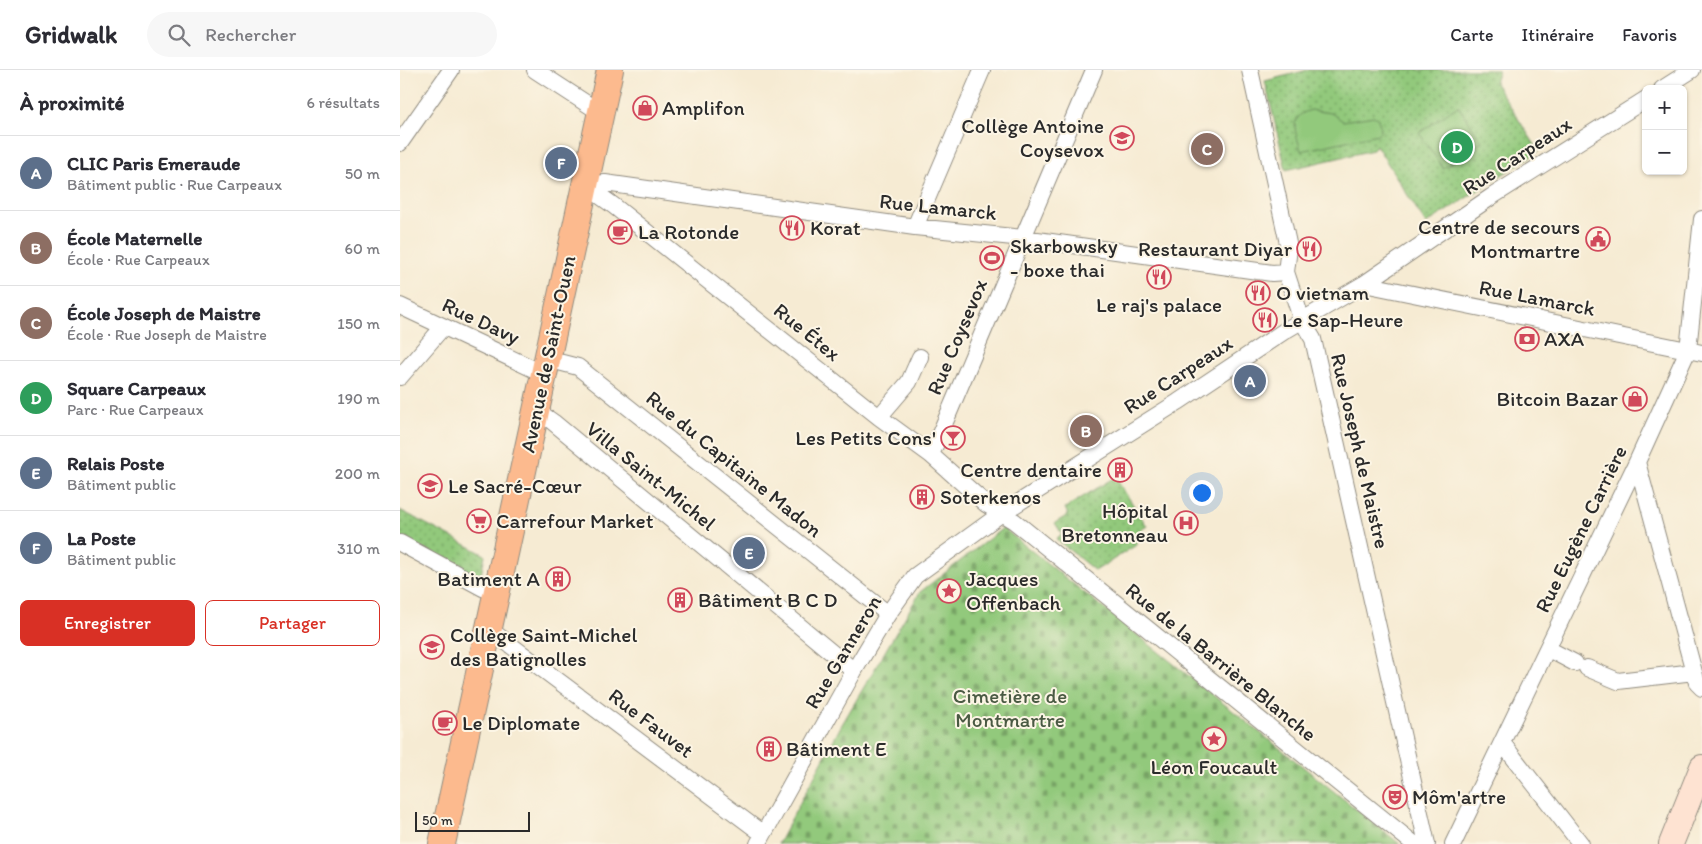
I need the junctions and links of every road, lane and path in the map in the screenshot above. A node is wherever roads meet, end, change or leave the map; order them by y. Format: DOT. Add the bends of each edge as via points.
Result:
graph roads {
  1 [pos="452,70"];
  2 [pos="535,70"];
  3 [pos="610,70"];
  4 [pos="982,70"];
  5 [pos="1094,70"];
  6 [pos="1250,70"];
  7 [pos="1692,70"];
  8 [pos="1668,85"];
  9 [pos="1642,102"];
  10 [pos="601,113"];
  11 [pos="400,143"];
  12 [pos="585,185"];
  13 [pos="1702,219"];
  14 [pos="915,227"];
  15 [pos="1023,238"];
  16 [pos="1286,272"];
  17 [pos="1364,284"];
  18 [pos="400,306"];
  19 [pos="1302,321"];
  20 [pos="443,327"];
  21 [pos="1695,351"];
  22 [pos="920,357"];
  23 [pos="546,367"];
  24 [pos="400,377"];
  25 [pos="536,410"];
  26 [pos="879,416"];
  27 [pos="931,456"];
  28 [pos="1637,462"];
  29 [pos="1002,513"];
  30 [pos="400,544"];
  31 [pos="497,592"];
  32 [pos="888,614"];
  33 [pos="489,629"];
  34 [pos="1554,652"];
  35 [pos="854,671"];
  36 [pos="1694,672"];
  37 [pos="1702,688"];
  38 [pos="1503,744"];
  39 [pos="1702,767"];
  40 [pos="760,839"];
  41 [pos="442,844"];
  42 [pos="1414,844"];
  43 [pos="1427,844"];
  44 [pos="1453,844"];
  45 [pos="1581,844"];
  46 [pos="1671,844"];
  1 -- 11 [label="street"];
  2 -- 10 [label="street"];
  3 -- 10 [label="main road, Avenue de Saint-Ouen"];
  4 -- 14 [label="street"];
  5 -- 15 [label="street, Rue Coysevox"];
  6 -- 16 [label="street, Rue Joseph de Maistre" via="1289,248"];
  7 -- 8 [label="street"];
  9 -- 17 [label="street, Rue Carpeaux"];
  10 -- 12 [label="main road, Avenue de Saint-Ouen"];
  12 -- 14 [label="street, Rue Lamarck" via="605,184"];
  12 -- 23 [label="main road, Avenue de Saint-Ouen"];
  12 -- 26 [label="street, Rue Étex"];
  13 -- 21 [label="street, Rue Eugène Carrière"];
  14 -- 15 [label="street, Rue Lamarck"];
  15 -- 16 [label="street, Rue Lamarck" via="1272,273"];
  15 -- 27 [label="street, Rue Coysevox"];
  16 -- 19 [label="street, Rue Joseph de Maistre"];
  17 -- 19 [label="street, Rue Carpeaux"];
  17 -- 21 [label="street, Rue Lamarck"];
  18 -- 20 [label="street, Rue Davy"];
  19 -- 29 [label="street, Rue Carpeaux"];
  19 -- 43 [label="street, Rue Joseph de Maistre" via="1313,339"];
  20 -- 23 [label="street, Rue Davy"];
  20 -- 24 [label="street"];
  21 -- 28 [label="street, Rue Eugène Carrière"];
  22 -- 26 [label="street" via="908,382"];
  23 -- 25 [label="main road, Avenue de Saint-Ouen"];
  23 -- 32 [label="street, Rue du Capitaine Madon" via="578,366"];
  25 -- 31 [label="main road, Avenue de Saint-Ouen"];
  25 -- 35 [label="street, Villa Saint-Michel"];
  26 -- 27 [label="street, Rue Étex"];
  27 -- 29 [label="street, Rue Étex" via="986,504"];
  28 -- 36 [label="street"];
  28 -- 38 [label="street, Rue Eugène Carrière"];
  29 -- 32 [label="street, Rue Ganneron" via="915,576"];
  29 -- 42 [label="street, Rue de la Barrière Blanche"];
  30 -- 31 [label="street" via="483,588"];
  31 -- 33 [label="main road, Avenue de Saint-Ouen"];
  32 -- 35 [label="street, Rue Ganneron"];
  33 -- 40 [label="street, Rue Fauvet"];
  33 -- 41 [label="main road, Avenue de Saint-Ouen"];
  34 -- 36 [label="street" via="1618,681"];
  35 -- 40 [label="street, Rue Ganneron"];
  36 -- 37 [label="street"];
  38 -- 44 [label="street, Rue Eugène Carrière"];
  38 -- 45 [label="street"];
  39 -- 46 [label="street"];
}
